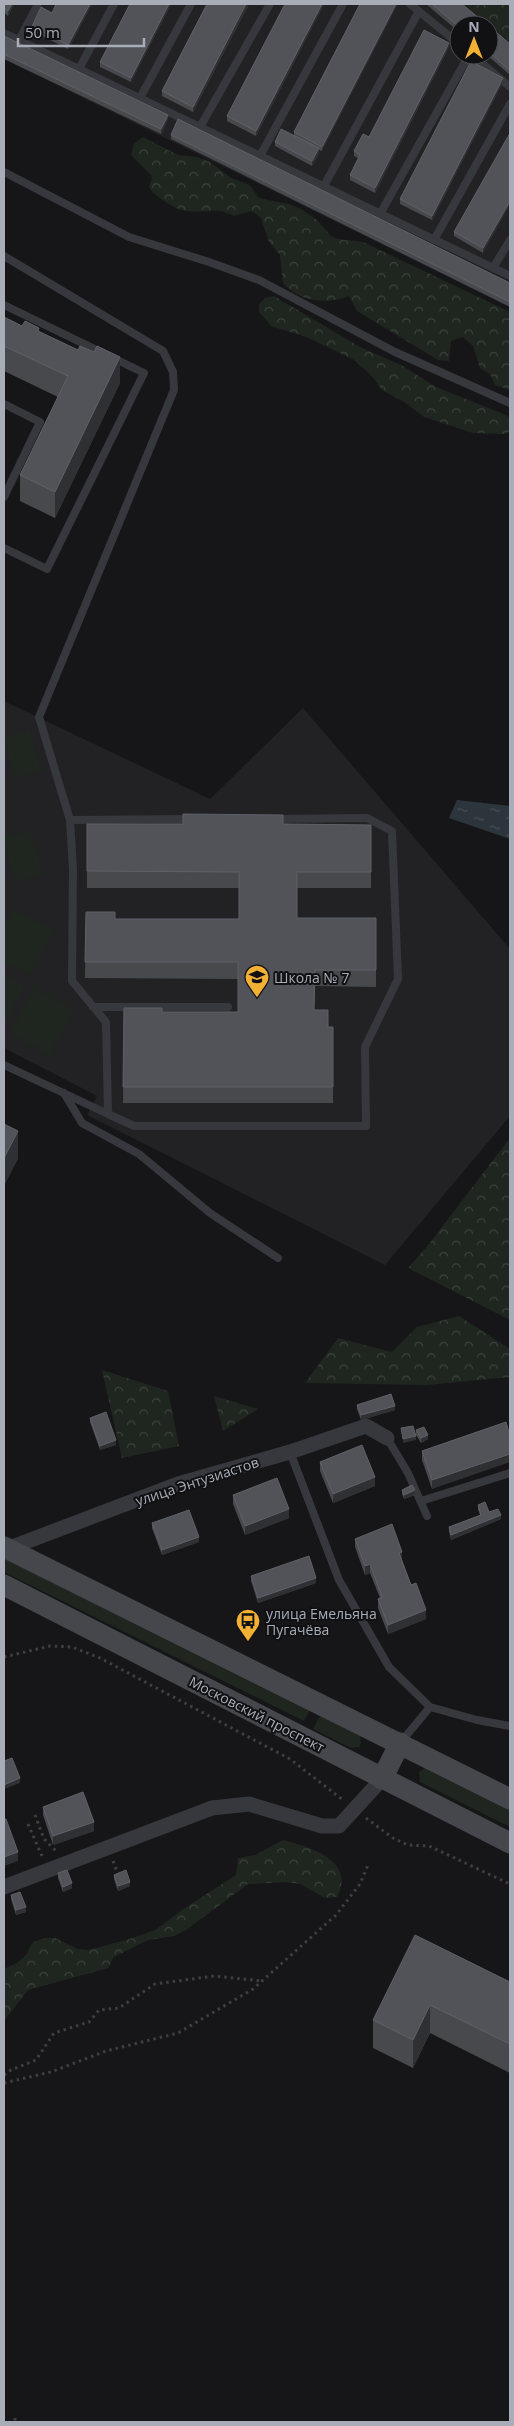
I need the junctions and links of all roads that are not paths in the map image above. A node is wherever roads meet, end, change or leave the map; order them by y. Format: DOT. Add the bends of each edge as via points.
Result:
graph roads {
  1 [pos="38,4"];
  2 [pos="114,4"];
  3 [pos="191,4"];
  4 [pos="270,4"];
  5 [pos="343,4"];
  6 [pos="410,4"];
  7 [pos="419,11"];
  8 [pos="4,33"];
  9 [pos="449,36"];
  10 [pos="19,40"];
  11 [pos="465,65"];
  12 [pos="483,65"];
  13 [pos="79,69"];
  14 [pos="510,87"];
  15 [pos="140,98"];
  16 [pos="510,104"];
  17 [pos="200,127"];
  18 [pos="260,156"];
  19 [pos="4,172"];
  20 [pos="324,186"];
  21 [pos="380,214"];
  22 [pos="434,240"];
  23 [pos="510,240"];
  24 [pos="4,256"];
  25 [pos="493,268"];
  26 [pos="510,276"];
  27 [pos="4,305"];
  28 [pos="510,403"];
  29 [pos="4,404"];
  30 [pos="4,497"];
  31 [pos="4,548"];
  32 [pos="199,819"];
  33 [pos="268,819"];
  34 [pos="70,820"];
  35 [pos="93,1007"];
  36 [pos="228,1007"];
  37 [pos="4,1065"];
  38 [pos="64,1094"];
  39 [pos="108,1114"];
  40 [pos="278,1258"];
  41 [pos="387,1438"];
  42 [pos="290,1452"];
  43 [pos="510,1473"];
  44 [pos="421,1501"];
  45 [pos="427,1516"];
  46 [pos="5,1548"];
  47 [pos="4,1585"];
  48 [pos="430,1707"];
  49 [pos="510,1726"];
  50 [pos="400,1743"];
  51 [pos="382,1779"];
  52 [pos="510,1799"];
  53 [pos="510,1844"];
  54 [pos="4,1887"];
  1 -- 10 [label="lane"];
  2 -- 13 [label="lane"];
  3 -- 15 [label="lane"];
  4 -- 17 [label="lane"];
  5 -- 18 [label="lane"];
  6 -- 7 [label="lane"];
  7 -- 9 [label="lane"];
  7 -- 20 [label="lane"];
  8 -- 10 [label="lane"];
  10 -- 13 [label="lane"];
  11 -- 21 [label="lane"];
  12 -- 14 [label="lane"];
  13 -- 15 [label="lane"];
  15 -- 17 [label="lane"];
  16 -- 22 [label="lane"];
  17 -- 18 [label="lane"];
  18 -- 20 [label="lane"];
  19 -- 28 [label="lane" via="129,237 259,280 395,352"];
  20 -- 21 [label="lane"];
  21 -- 22 [label="lane"];
  22 -- 25 [label="lane"];
  23 -- 25 [label="lane"];
  24 -- 34 [label="lane" via="164,351 173,372 174,390 39,717"];
  25 -- 26 [label="lane"];
  27 -- 31 [label="lane" via="144,373 48,569"];
  29 -- 30 [label="lane" via="40,422"];
  32 -- 34 [label="lane"];
  33 -- 39 [label="lane" via="366,818 392,831 398,979 365,1047 366,1126 134,1126"];
  34 -- 35 [label="lane" via="72,982"];
  35 -- 36 [label="lane"];
  35 -- 39 [label="lane" via="106,1022"];
  37 -- 38 [label="lane"];
  38 -- 39 [label="lane"];
  38 -- 40 [label="lane" via="82,1123 139,1154 210,1213"];
  41 -- 42 [label="street, улица Энтузиастов" via="366,1426"];
  41 -- 44 [label="lane"];
  42 -- 46 [label="street, улица Энтузиастов" via="178,1484"];
  42 -- 48 [label="lane" via="339,1580 389,1667"];
  43 -- 44 [label="lane"];
  44 -- 45 [label="lane"];
  46 -- 50 [label="main road"];
  47 -- 51 [label="main road, Московский проспект"];
  48 -- 49 [label="lane"];
  48 -- 50 [label="lane"];
  50 -- 51 [label="main road"];
  50 -- 52 [label="main road"];
  51 -- 53 [label="main road, Московский проспект"];
  51 -- 54 [label="street" via="339,1826 322,1826 249,1804 212,1808"];
}
